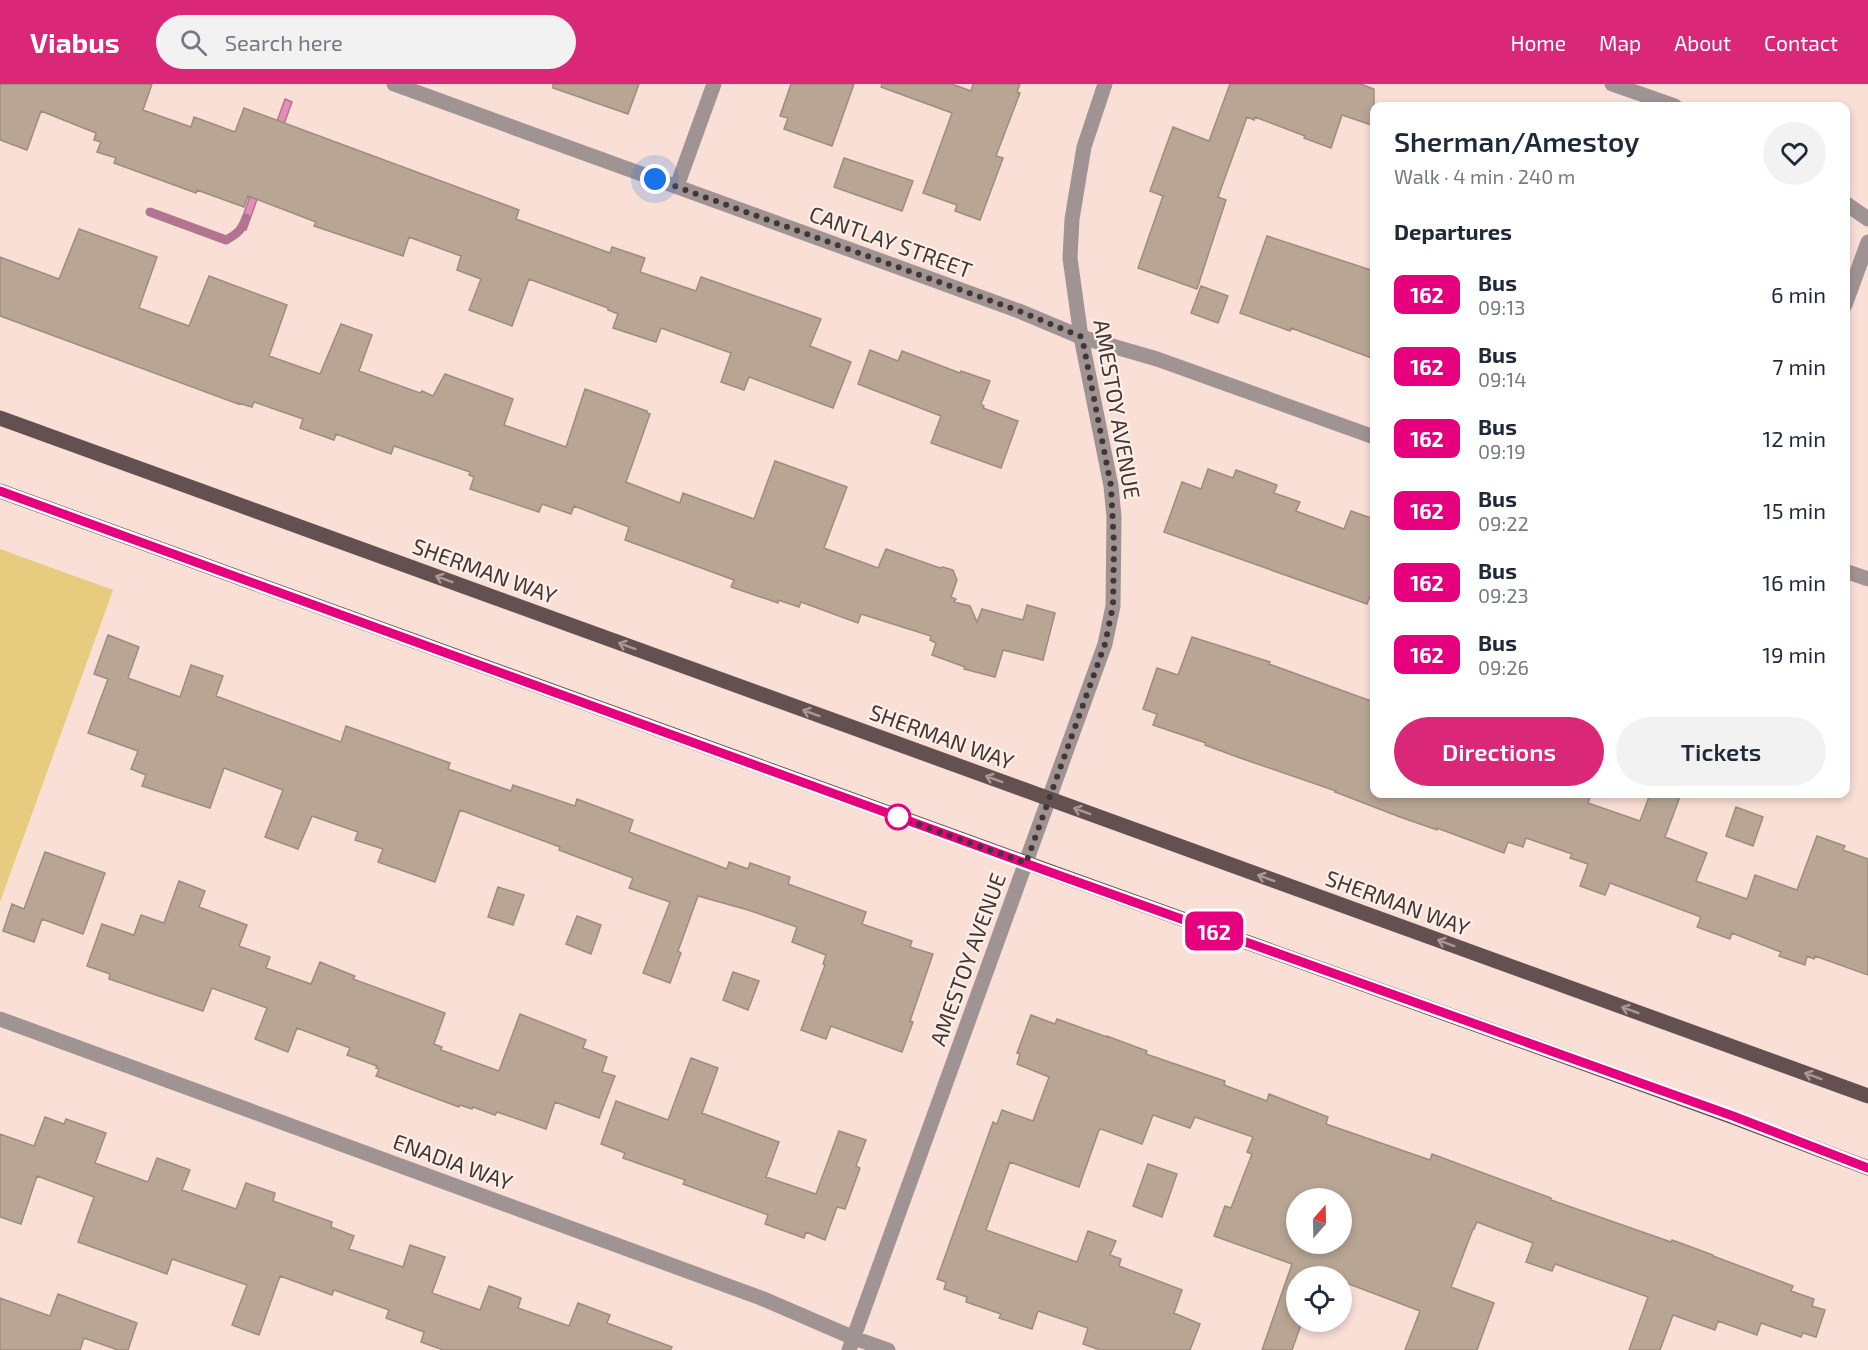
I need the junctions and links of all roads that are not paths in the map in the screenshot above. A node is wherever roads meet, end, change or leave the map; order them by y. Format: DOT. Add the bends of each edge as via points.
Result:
graph roads {
  1 [pos="394,84"];
  2 [pos="714,84"];
  3 [pos="1105,84"];
  4 [pos="1612,84"];
  5 [pos="1664,102"];
  6 [pos="677,186"];
  7 [pos="1850,206"];
  8 [pos="1868,219"];
  9 [pos="1868,242"];
  10 [pos="1850,291"];
  11 [pos="1082,337"];
  12 [pos="0,418"];
  13 [pos="1370,436"];
  14 [pos="0,491"];
  15 [pos="1850,573"];
  16 [pos="1868,579"];
  17 [pos="1049,799"];
  18 [pos="1026,863"];
  19 [pos="0,1019"];
  20 [pos="1868,1096"];
  21 [pos="1868,1168"];
  22 [pos="851,1344"];
  23 [pos="888,1350"];
  1 -- 6 [label="street, CANTLAY STREET"];
  2 -- 6 [label="street"];
  3 -- 11 [label="street, AMESTOY AVENUE" via="1084,147 1072,219 1071,258"];
  4 -- 5 [label="street"];
  6 -- 11 [label="street, CANTLAY STREET"];
  7 -- 8 [label="street"];
  9 -- 10 [label="street"];
  11 -- 13 [label="street, CANTLAY STREET"];
  11 -- 17 [label="street, AMESTOY AVENUE" via="1111,486 1113,606 1105,644"];
  17 -- 12 [label="main road, SHERMAN WAY, one-way"];
  14 -- 18 [label="main road"];
  15 -- 16 [label="street"];
  17 -- 18 [label="street, AMESTOY AVENUE"];
  20 -- 17 [label="main road, SHERMAN WAY, one-way"];
  18 -- 21 [label="main road"];
  18 -- 22 [label="street, AMESTOY AVENUE"];
  19 -- 22 [label="street, ENADIA WAY" via="750,1294"];
  22 -- 23 [label="street, ENADIA WAY"];
}
